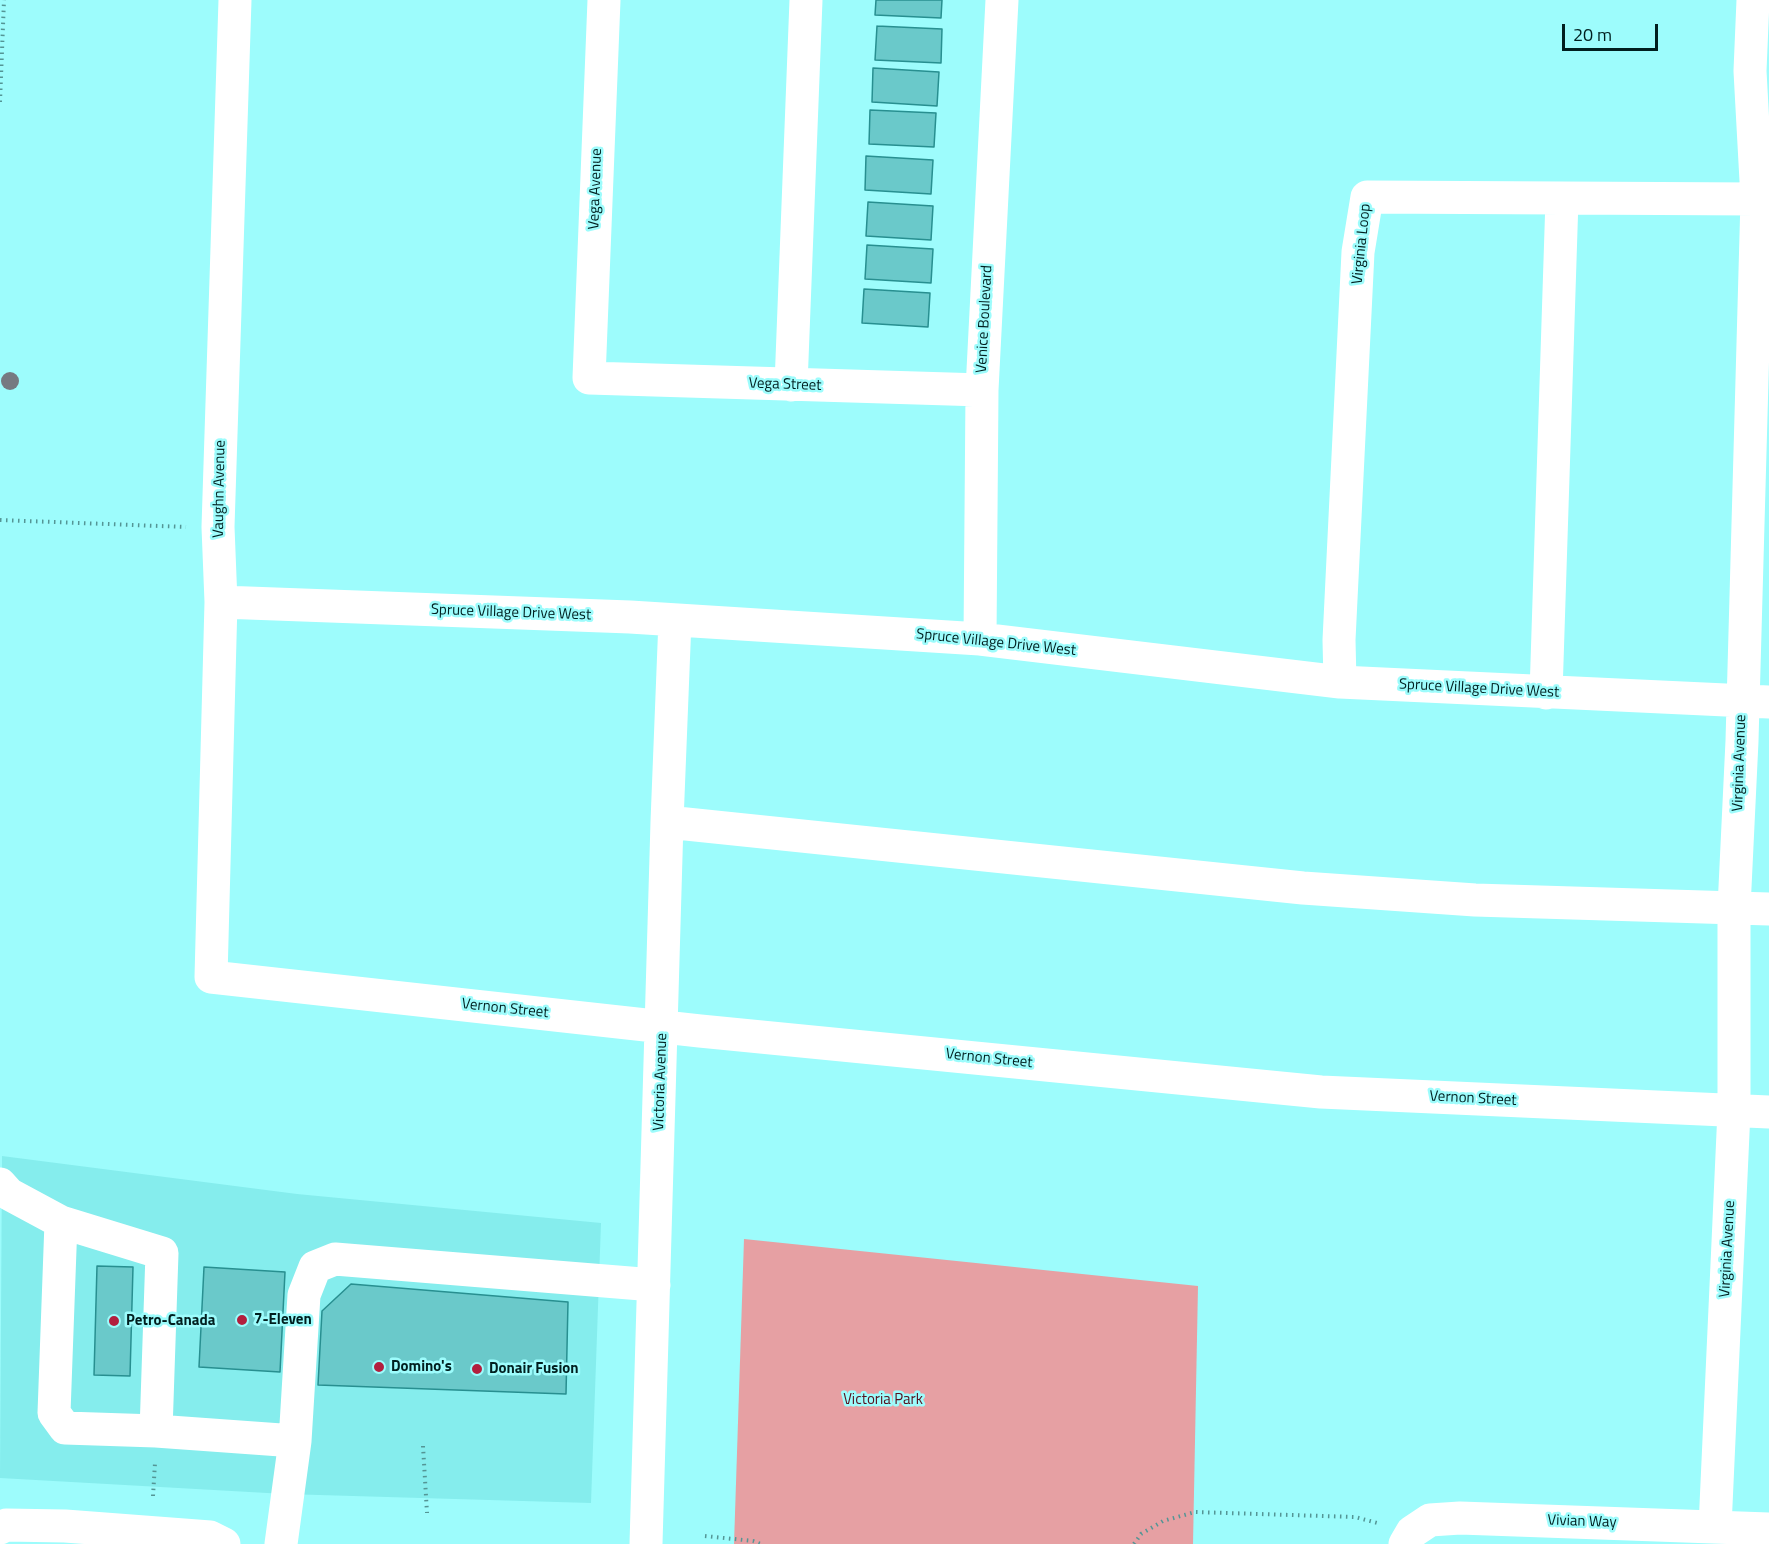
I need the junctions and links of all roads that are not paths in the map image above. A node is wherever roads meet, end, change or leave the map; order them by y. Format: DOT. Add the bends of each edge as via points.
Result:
graph roads {
  1 [pos="235,0"];
  2 [pos="604,0"];
  3 [pos="806,0"];
  4 [pos="1002,0"];
  5 [pos="1753,0"];
  6 [pos="1562,199"];
  7 [pos="1757,199"];
  8 [pos="589,378"];
  9 [pos="791,385"];
  10 [pos="982,390"];
  11 [pos="221,602"];
  12 [pos="675,620"];
  13 [pos="980,639"];
  14 [pos="1340,682"];
  15 [pos="1546,693"];
  16 [pos="1755,702"];
  17 [pos="667,822"];
  18 [pos="1734,908"];
  19 [pos="1769,909"];
  20 [pos="211,977"];
  21 [pos="663,1026"];
  22 [pos="1734,1111"];
  23 [pos="1769,1112"];
  24 [pos="0,1184"];
  25 [pos="61,1222"];
  26 [pos="654,1285"];
  27 [pos="156,1431"];
  28 [pos="296,1441"];
  29 [pos="1715,1527"];
  30 [pos="0,1528"];
  31 [pos="1769,1529"];
  32 [pos="1408,1538"];
  33 [pos="176,1539"];
  34 [pos="224,1544"];
  35 [pos="281,1544"];
  36 [pos="646,1544"];
  1 -- 11 [label="street, Vaughn Avenue" via="218,527"];
  2 -- 8 [label="street, Vega Avenue"];
  3 -- 9 [label="street"];
  4 -- 10 [label="street, Venice Boulevard"];
  5 -- 7 [label="street, Virginia Avenue" via="1750,71"];
  6 -- 7 [label="street, Virginia Loop"];
  6 -- 14 [label="street, Virginia Loop" via="1367,197 1358,252"];
  6 -- 15 [label="street"];
  7 -- 16 [label="street, Virginia Avenue"];
  8 -- 9 [label="street, Vega Street"];
  9 -- 10 [label="street, Vega Street"];
  10 -- 13 [label="street, Venice Boulevard"];
  11 -- 12 [label="street, Spruce Village Drive West"];
  11 -- 20 [label="street, Vaughn Avenue"];
  12 -- 13 [label="street, Spruce Village Drive West"];
  12 -- 17 [label="street, Victoria Avenue"];
  13 -- 14 [label="street, Spruce Village Drive West"];
  14 -- 15 [label="street, Spruce Village Drive West"];
  15 -- 16 [label="street, Spruce Village Drive West"];
  16 -- 18 [label="street, Virginia Avenue"];
  17 -- 18 [label="street" via="1303,888 1474,900"];
  17 -- 21 [label="street, Victoria Avenue"];
  18 -- 19 [label="street"];
  18 -- 22 [label="street, Virginia Avenue"];
  20 -- 21 [label="street, Vernon Street"];
  21 -- 22 [label="street, Vernon Street" via="1320,1092"];
  21 -- 26 [label="street, Victoria Avenue"];
  22 -- 23 [label="street, Vernon Street"];
  22 -- 29 [label="street, Virginia Avenue"];
  24 -- 25 [label="street" via="9,1194"];
  25 -- 27 [label="street" via="162,1253"];
  25 -- 27 [label="street" via="54,1413 65,1428"];
  26 -- 28 [label="street" via="335,1259 315,1266 304,1295"];
  26 -- 36 [label="street, Victoria Avenue"];
  27 -- 28 [label="street"];
  28 -- 35 [label="street"];
  29 -- 31 [label="street, Vivian Way"];
  29 -- 32 [label="street, Vivian Way" via="1460,1518 1430,1520"];
  30 -- 33 [label="street" via="65,1526"];
  33 -- 34 [label="street" via="210,1537"];
}
